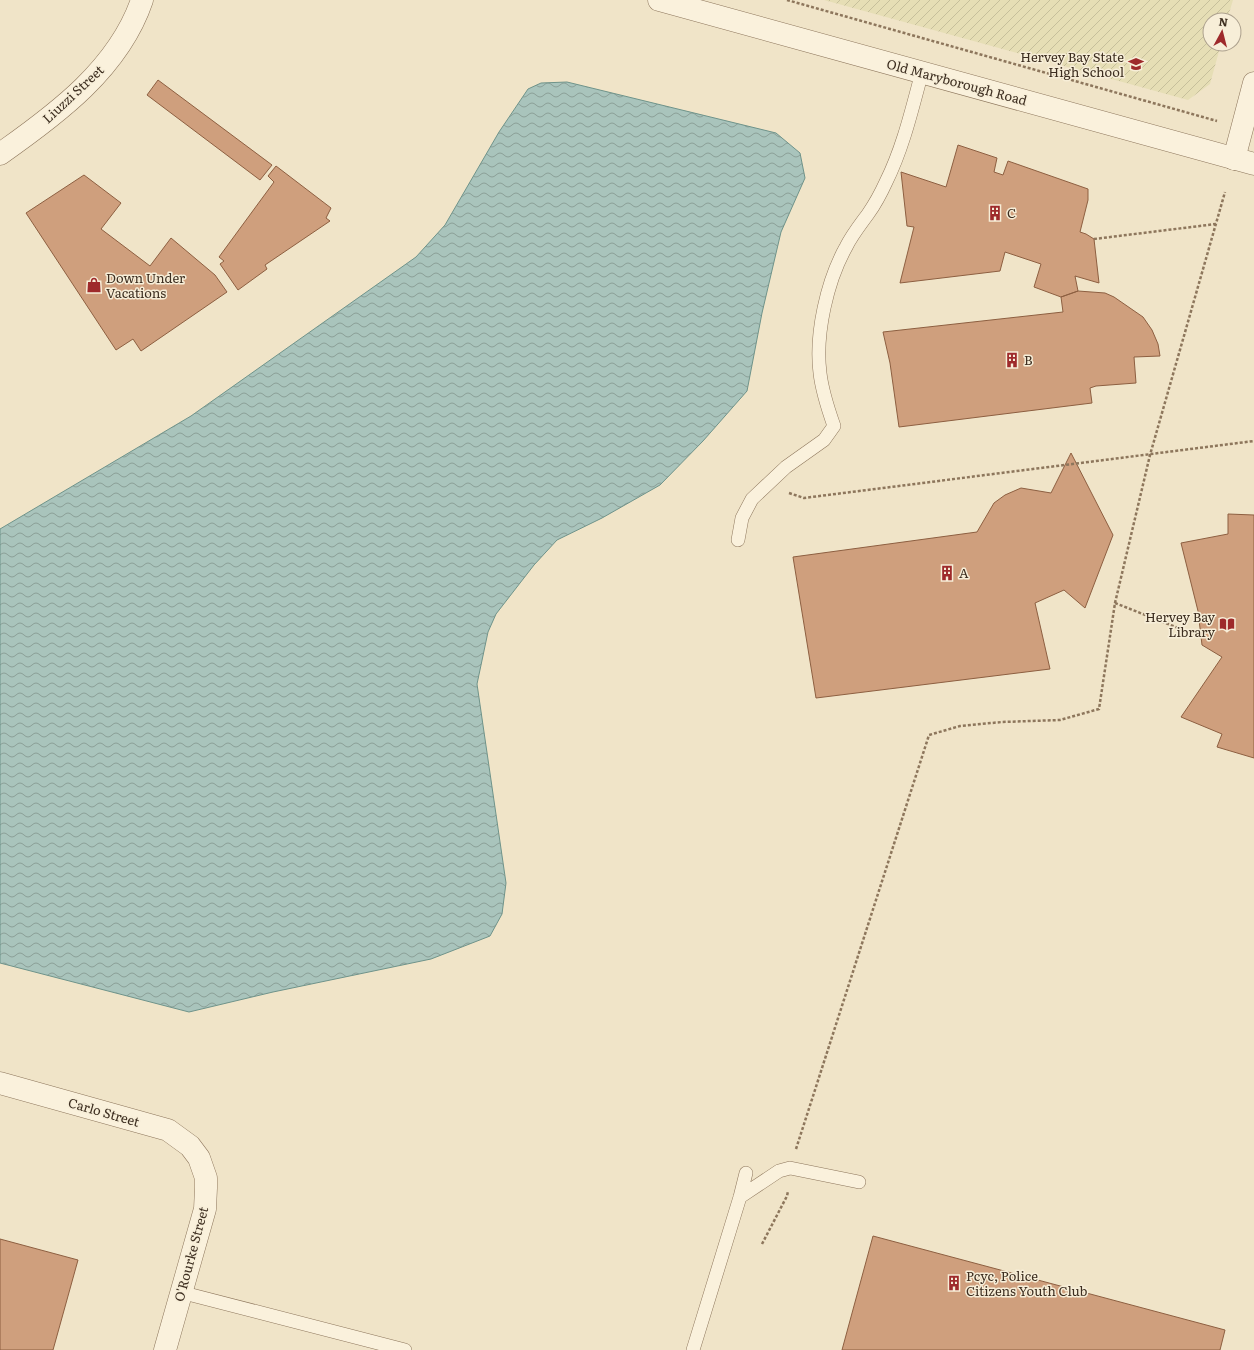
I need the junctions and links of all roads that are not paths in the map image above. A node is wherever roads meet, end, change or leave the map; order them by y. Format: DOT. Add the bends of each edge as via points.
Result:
graph roads {
  1 [pos="142,0"];
  2 [pos="659,0"];
  3 [pos="922,72"];
  4 [pos="1254,83"];
  5 [pos="0,154"];
  6 [pos="1244,161"];
  7 [pos="738,540"];
  8 [pos="0,1083"];
  9 [pos="199,1158"];
  10 [pos="746,1173"];
  11 [pos="859,1182"];
  12 [pos="740,1197"];
  13 [pos="180,1292"];
  14 [pos="164,1350"];
  15 [pos="405,1350"];
  16 [pos="693,1350"];
  1 -- 5 [label="street, Liuzzi Street" via="126,35 89,83 40,125"];
  2 -- 3 [label="street, Old Maryborough Road"];
  3 -- 6 [label="street, Old Maryborough Road"];
  3 -- 7 [label="lane" via="897,155 886,182 845,248 829,286 820,347 820,373 834,426 824,440 786,467 752,499 742,518"];
  4 -- 6 [label="street" via="1241,128"];
  8 -- 9 [label="street, Carlo Street" via="168,1130 190,1146"];
  9 -- 13 [label="street, O'Rourke Street" via="206,1178 205,1209"];
  10 -- 12 [label="lane"];
  11 -- 12 [label="lane" via="790,1168 778,1171"];
  12 -- 16 [label="lane"];
  13 -- 14 [label="street, O'Rourke Street"];
  13 -- 15 [label="lane"];
}
